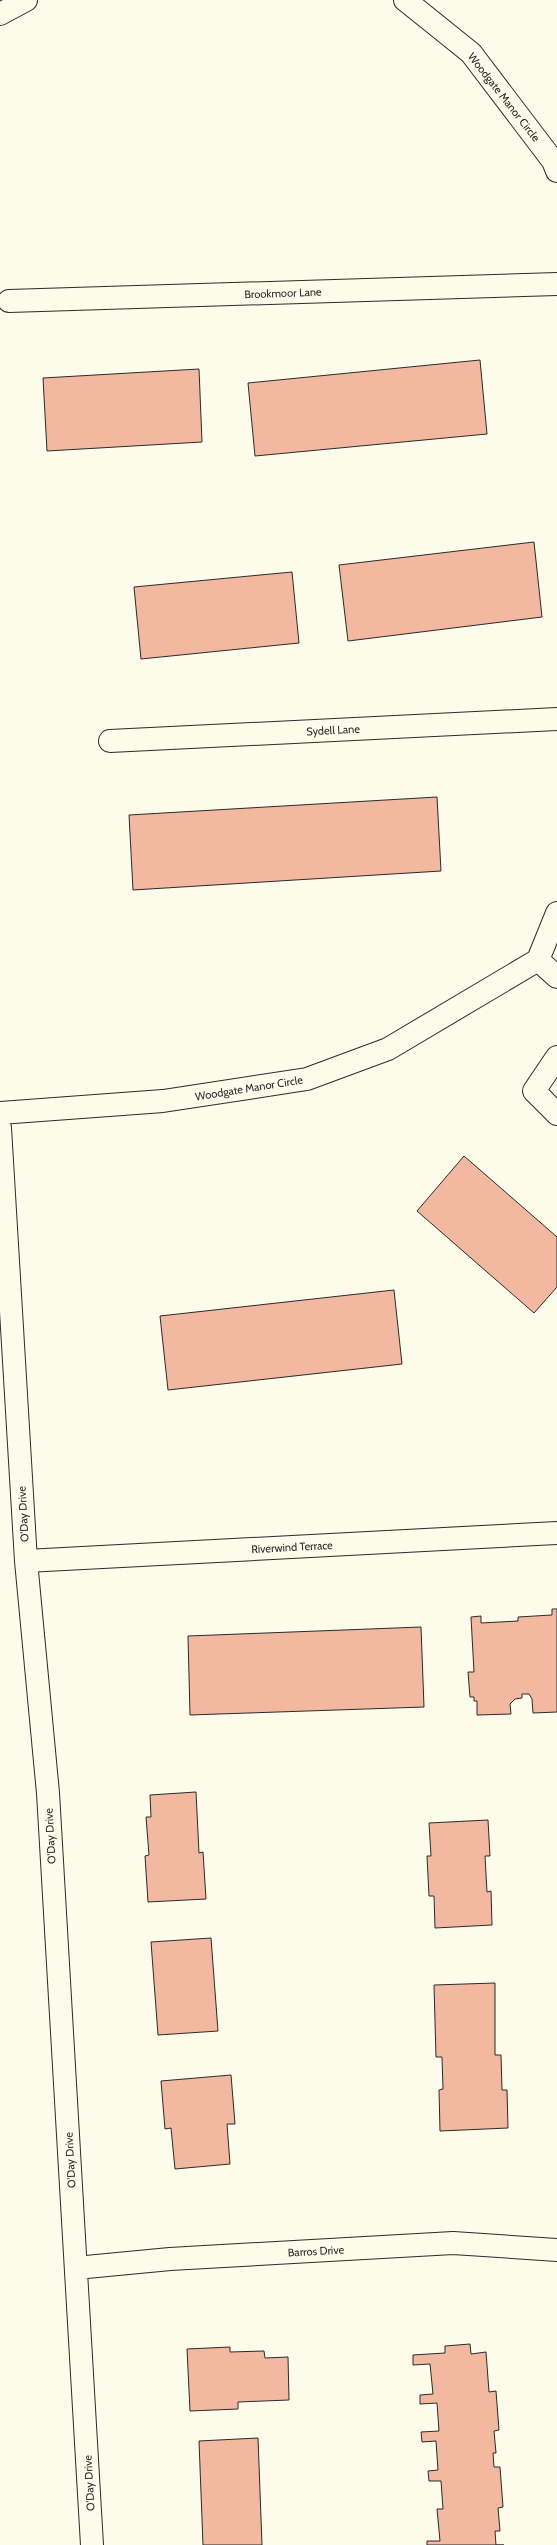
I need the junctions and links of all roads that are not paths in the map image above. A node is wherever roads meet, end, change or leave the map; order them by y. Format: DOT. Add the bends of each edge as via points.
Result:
graph roads {
  1 [pos="26,0"];
  2 [pos="405,0"];
  3 [pos="0,14"];
  4 [pos="557,171"];
  5 [pos="557,284"];
  6 [pos="9,301"];
  7 [pos="557,719"];
  8 [pos="110,740"];
  9 [pos="557,913"];
  10 [pos="538,960"];
  11 [pos="557,977"];
  12 [pos="557,1057"];
  13 [pos="0,1112"];
  14 [pos="557,1114"];
  15 [pos="0,1128"];
  16 [pos="557,1533"];
  17 [pos="26,1561"];
  18 [pos="557,2250"];
  19 [pos="76,2268"];
  20 [pos="92,2545"];
  1 -- 3 [label="street"];
  2 -- 4 [label="street, Woodgate Manor Circle" via="471,53 553,161"];
  5 -- 6 [label="street, Brookmoor Lane"];
  7 -- 8 [label="street, Sydell Lane"];
  9 -- 10 [label="street"];
  10 -- 11 [label="street"];
  10 -- 13 [label="street, Woodgate Manor Circle" via="388,1049 307,1079 163,1101"];
  12 -- 14 [label="street" via="534,1091"];
  15 -- 17 [label="street, O'Day Drive"];
  16 -- 17 [label="street, Riverwind Terrace"];
  17 -- 19 [label="street, O'Day Drive" via="48,1793"];
  18 -- 19 [label="street, Barros Drive" via="453,2243 170,2259"];
  19 -- 20 [label="street, O'Day Drive"];
}
